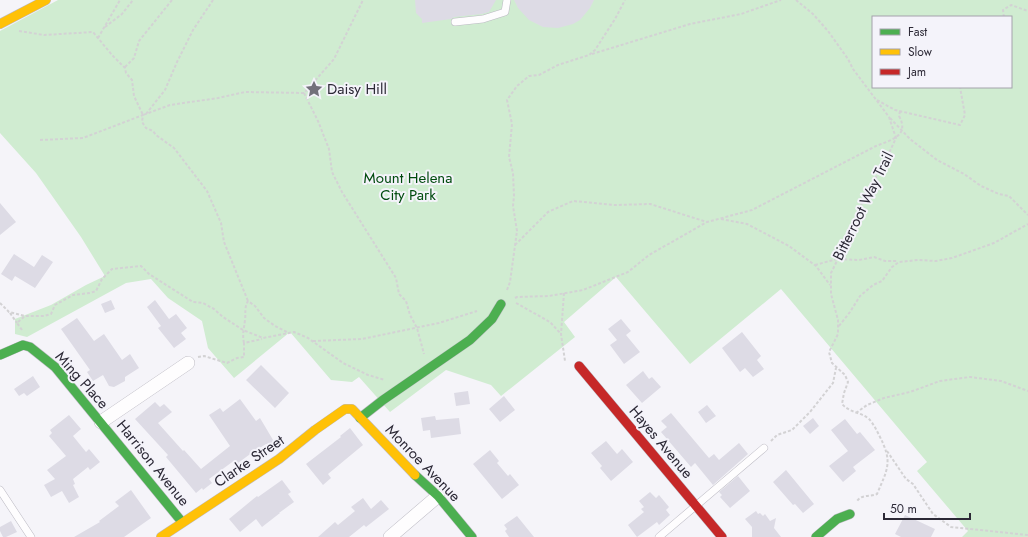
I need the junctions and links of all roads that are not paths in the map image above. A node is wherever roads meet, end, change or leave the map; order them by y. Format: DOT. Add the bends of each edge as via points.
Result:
graph roads {
  1 [pos="46,0"];
  2 [pos="507,0"];
  3 [pos="455,22"];
  4 [pos="0,24"];
  5 [pos="501,304"];
  6 [pos="0,355"];
  7 [pos="188,363"];
  8 [pos="579,366"];
  9 [pos="352,409"];
  10 [pos="360,418"];
  11 [pos="101,422"];
  12 [pos="764,448"];
  13 [pos="0,490"];
  14 [pos="438,496"];
  15 [pos="696,506"];
  16 [pos="850,514"];
  17 [pos="182,522"];
  18 [pos="31,537"];
  19 [pos="161,537"];
  20 [pos="390,537"];
  21 [pos="472,537"];
  22 [pos="659,537"];
  23 [pos="722,537"];
  24 [pos="816,537"];
  1 -- 4 [label="street"];
  2 -- 3 [label="lane" via="505,12 483,19"];
  5 -- 10 [label="street" via="492,319 470,340"];
  6 -- 11 [label="street, Ming Place" via="23,345 30,347 55,367"];
  7 -- 11 [label="street"];
  8 -- 15 [label="street, Hayes Avenue"];
  9 -- 10 [label="street, Monroe Avenue"];
  9 -- 17 [label="street, Clarke Street" via="345,409 279,459"];
  10 -- 14 [label="street, Monroe Avenue"];
  11 -- 17 [label="street, Harrison Avenue"];
  12 -- 15 [label="lane"];
  13 -- 18 [label="lane"];
  14 -- 20 [label="street"];
  14 -- 21 [label="street, Monroe Avenue"];
  15 -- 22 [label="lane"];
  15 -- 23 [label="street, Hayes Avenue"];
  16 -- 24 [label="street" via="837,519"];
  17 -- 19 [label="street, Clarke Street"];
}
